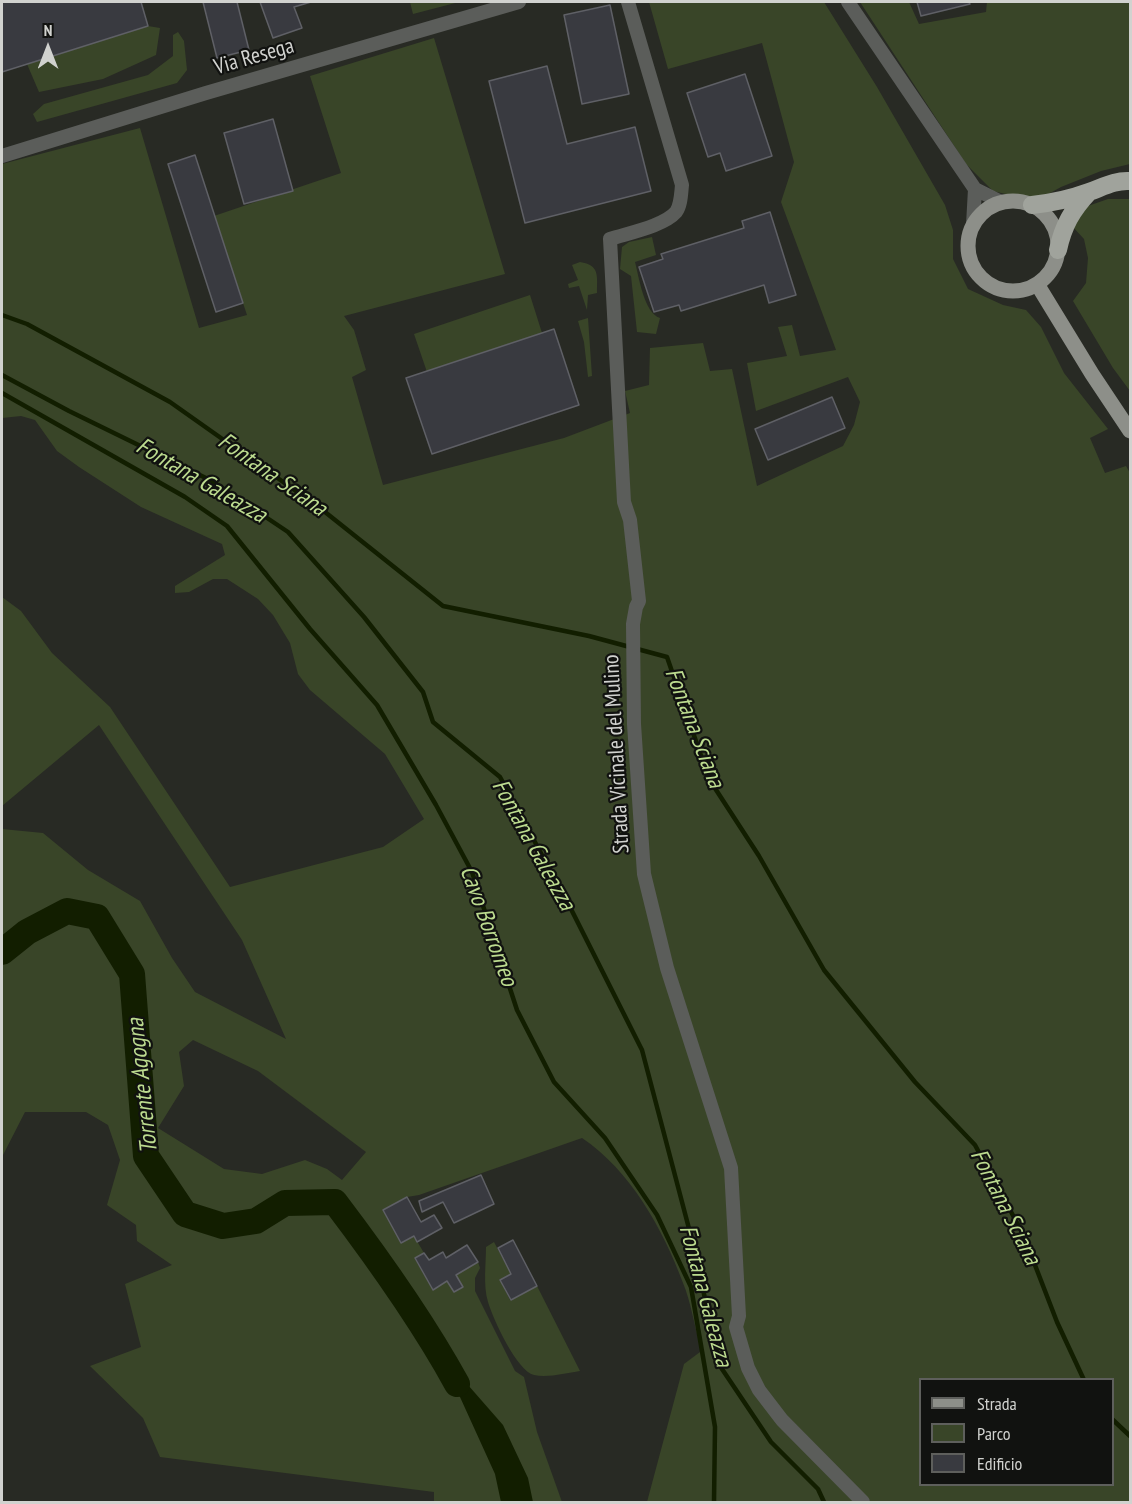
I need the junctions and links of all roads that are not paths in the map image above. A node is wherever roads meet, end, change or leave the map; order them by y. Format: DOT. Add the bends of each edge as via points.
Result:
graph roads {
  1 [pos="519,2"];
  2 [pos="628,2"];
  3 [pos="848,2"];
  4 [pos="2,156"];
  5 [pos="1131,181"];
  6 [pos="975,189"];
  7 [pos="1089,192"];
  8 [pos="1001,202"];
  9 [pos="1032,205"];
  10 [pos="973,225"];
  11 [pos="1058,250"];
  12 [pos="1037,284"];
  13 [pos="1131,430"];
  14 [pos="863,1503"];
  1 -- 4 [label="street, Via Resega"];
  2 -- 14 [label="street, Strada Vicinale del Mulino" via="682,185 676,212 666,221 610,239 624,502 630,520 639,601 633,624 634,724 644,874 667,968 731,1168 739,1316 736,1327 748,1368 782,1420"];
  3 -- 6 [label="street"];
  5 -- 7 [label="highway"];
  6 -- 8 [label="street"];
  6 -- 10 [label="street"];
  7 -- 9 [label="highway"];
  7 -- 11 [label="highway" via="1063,228"];
  8 -- 9 [label="main road"];
  8 -- 10 [label="main road" via="980,215"];
  9 -- 11 [label="main road" via="1052,223"];
  10 -- 12 [label="main road" via="968,254 982,279 1008,291"];
  11 -- 12 [label="main road" via="1047,275"];
  12 -- 13 [label="main road"];
}
